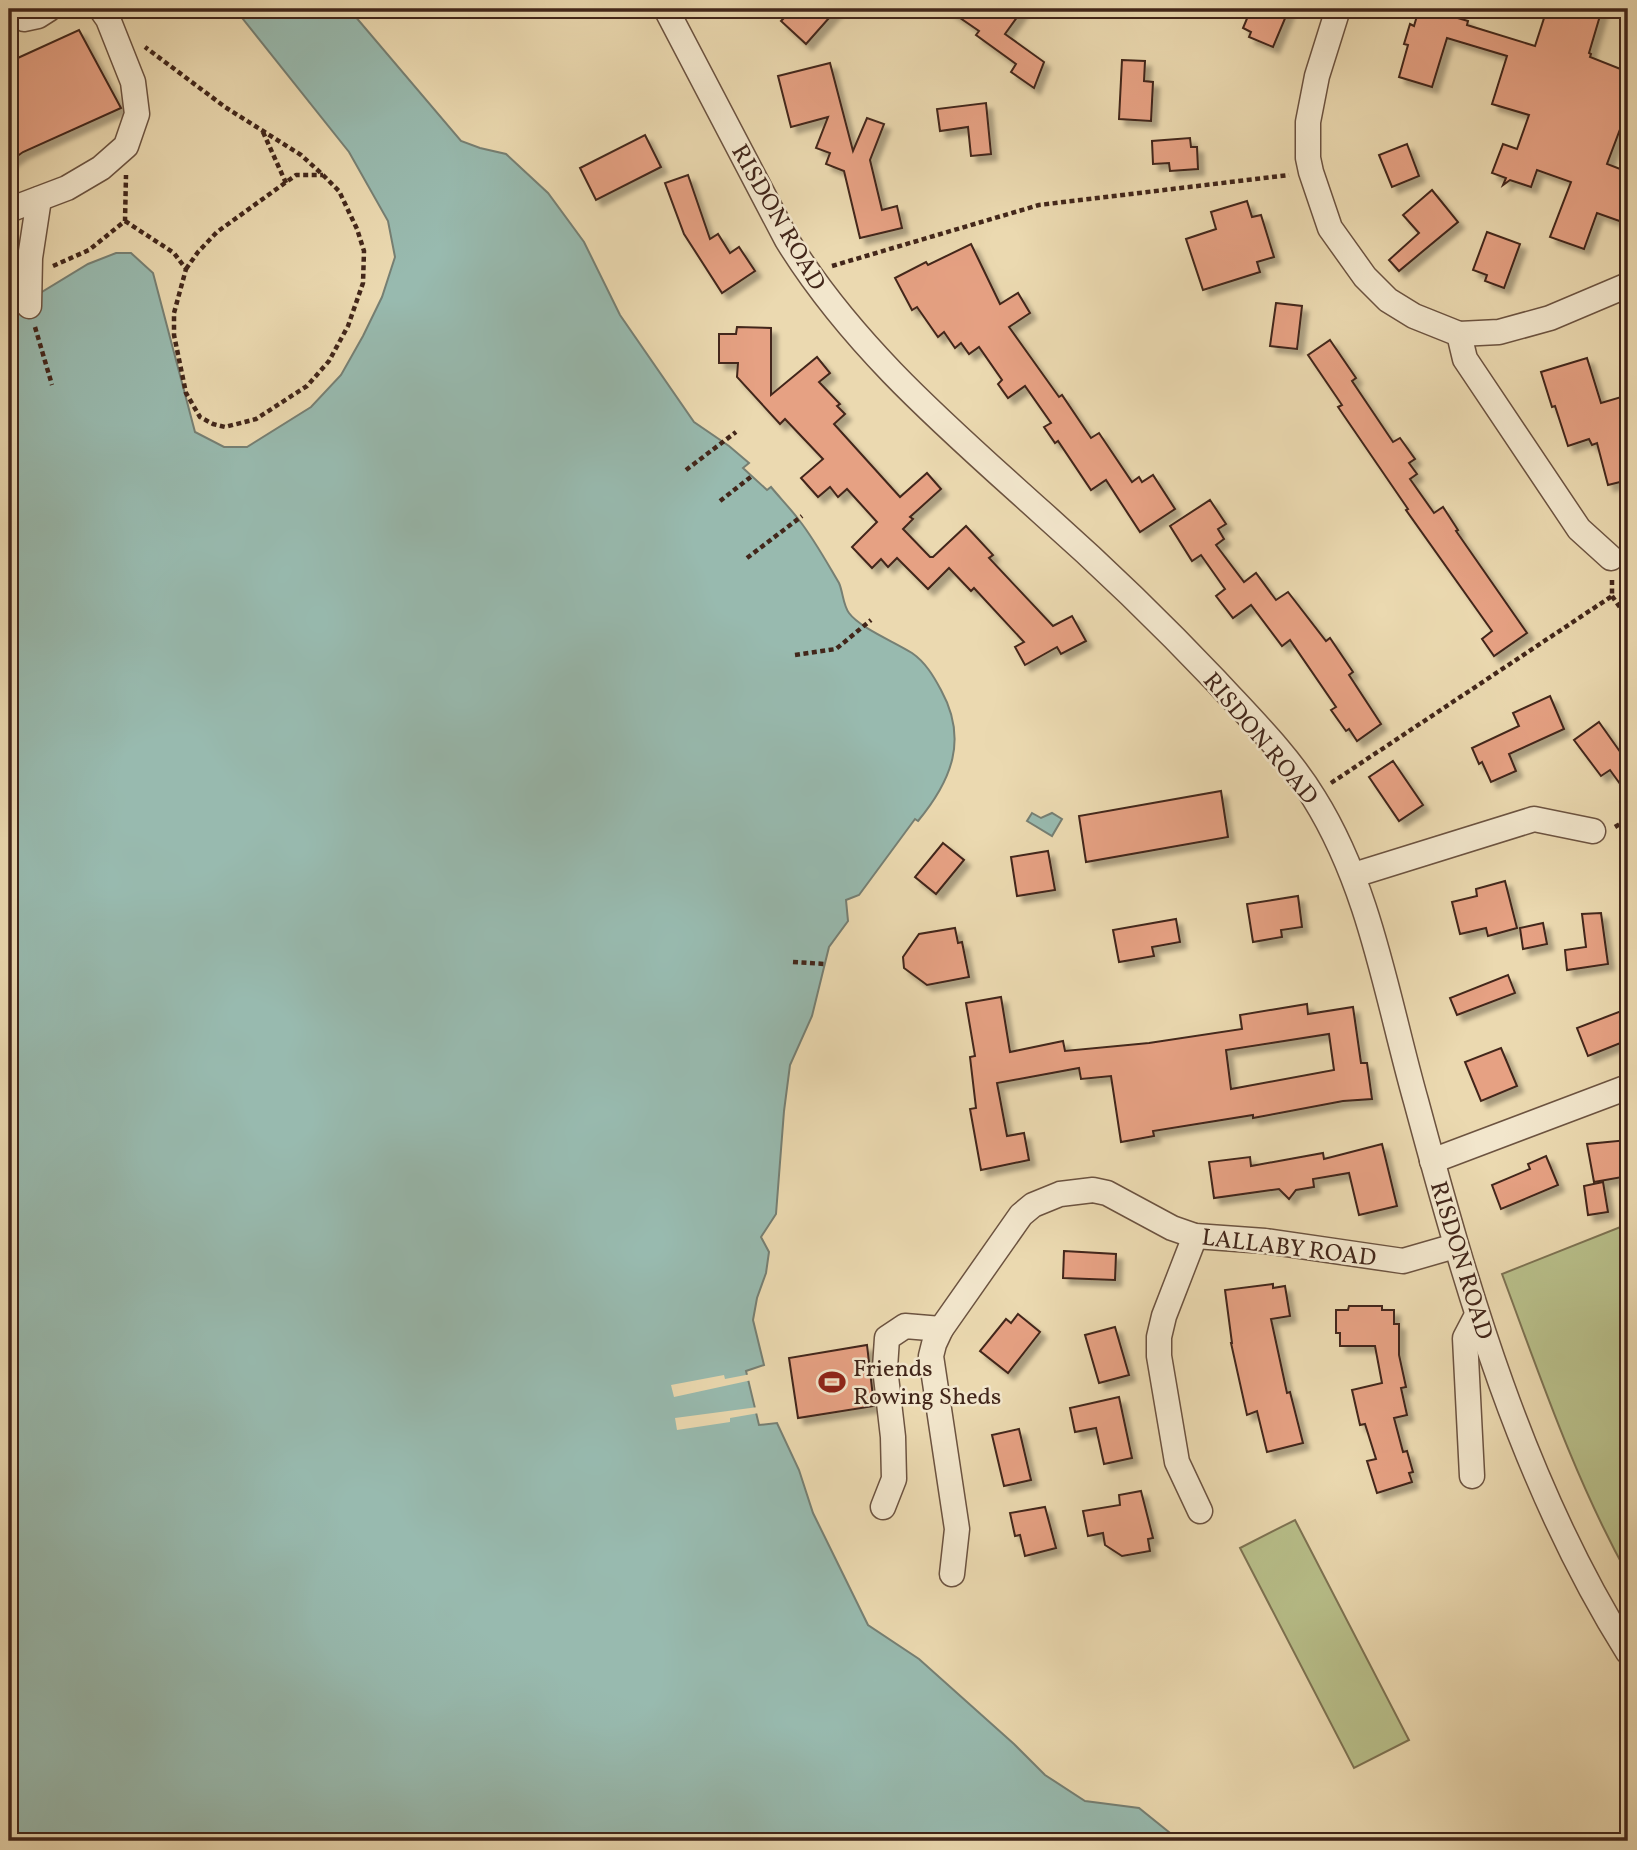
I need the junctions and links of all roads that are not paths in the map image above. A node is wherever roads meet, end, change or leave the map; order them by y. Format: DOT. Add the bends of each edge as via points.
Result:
graph roads {
  1 [pos="49,9"];
  2 [pos="101,9"];
  3 [pos="1338,9"];
  4 [pos="674,12"];
  5 [pos="24,19"];
  6 [pos="38,199"];
  7 [pos="9,210"];
  8 [pos="23,269"];
  9 [pos="1628,285"];
  10 [pos="29,306"];
  11 [pos="1459,334"];
  12 [pos="1611,558"];
  13 [pos="1593,831"];
  14 [pos="1354,875"];
  15 [pos="1628,1087"];
  16 [pos="1432,1161"];
  17 [pos="1195,1236"];
  18 [pos="1455,1246"];
  19 [pos="1477,1315"];
  20 [pos="941,1329"];
  21 [pos="1472,1476"];
  22 [pos="883,1507"];
  23 [pos="1200,1511"];
  24 [pos="952,1574"];
  25 [pos="1628,1652"];
  1 -- 5 [label="street"];
  2 -- 6 [label="street" via="133,82 137,114 126,146 102,168"];
  3 -- 11 [label="street" via="1308,122 1308,158 1329,228 1388,300"];
  4 -- 14 [label="street, RISDON ROAD" via="788,240 856,335 909,392 1082,548 1190,654 1313,795"];
  6 -- 7 [label="street"];
  6 -- 8 [label="street"];
  8 -- 10 [label="street"];
  9 -- 11 [label="street" via="1550,318 1499,332"];
  11 -- 12 [label="street" via="1465,359 1579,529"];
  13 -- 14 [label="street" via="1534,819"];
  14 -- 16 [label="street, RISDON ROAD"];
  15 -- 16 [label="street"];
  16 -- 18 [label="street, RISDON ROAD"];
  17 -- 18 [label="street, LALLABY ROAD" via="1403,1261"];
  17 -- 20 [label="street, LALLABY ROAD" via="1093,1190 1045,1199 1021,1215"];
  17 -- 23 [label="street" via="1158,1337 1177,1462"];
  18 -- 19 [label="street, RISDON ROAD"];
  19 -- 21 [label="street" via="1465,1338"];
  19 -- 25 [label="street, RISDON ROAD" via="1559,1524"];
  20 -- 22 [label="street" via="905,1326 887,1338 894,1479"];
  20 -- 24 [label="street, LALLABY ROAD" via="931,1356 957,1529"];
}
